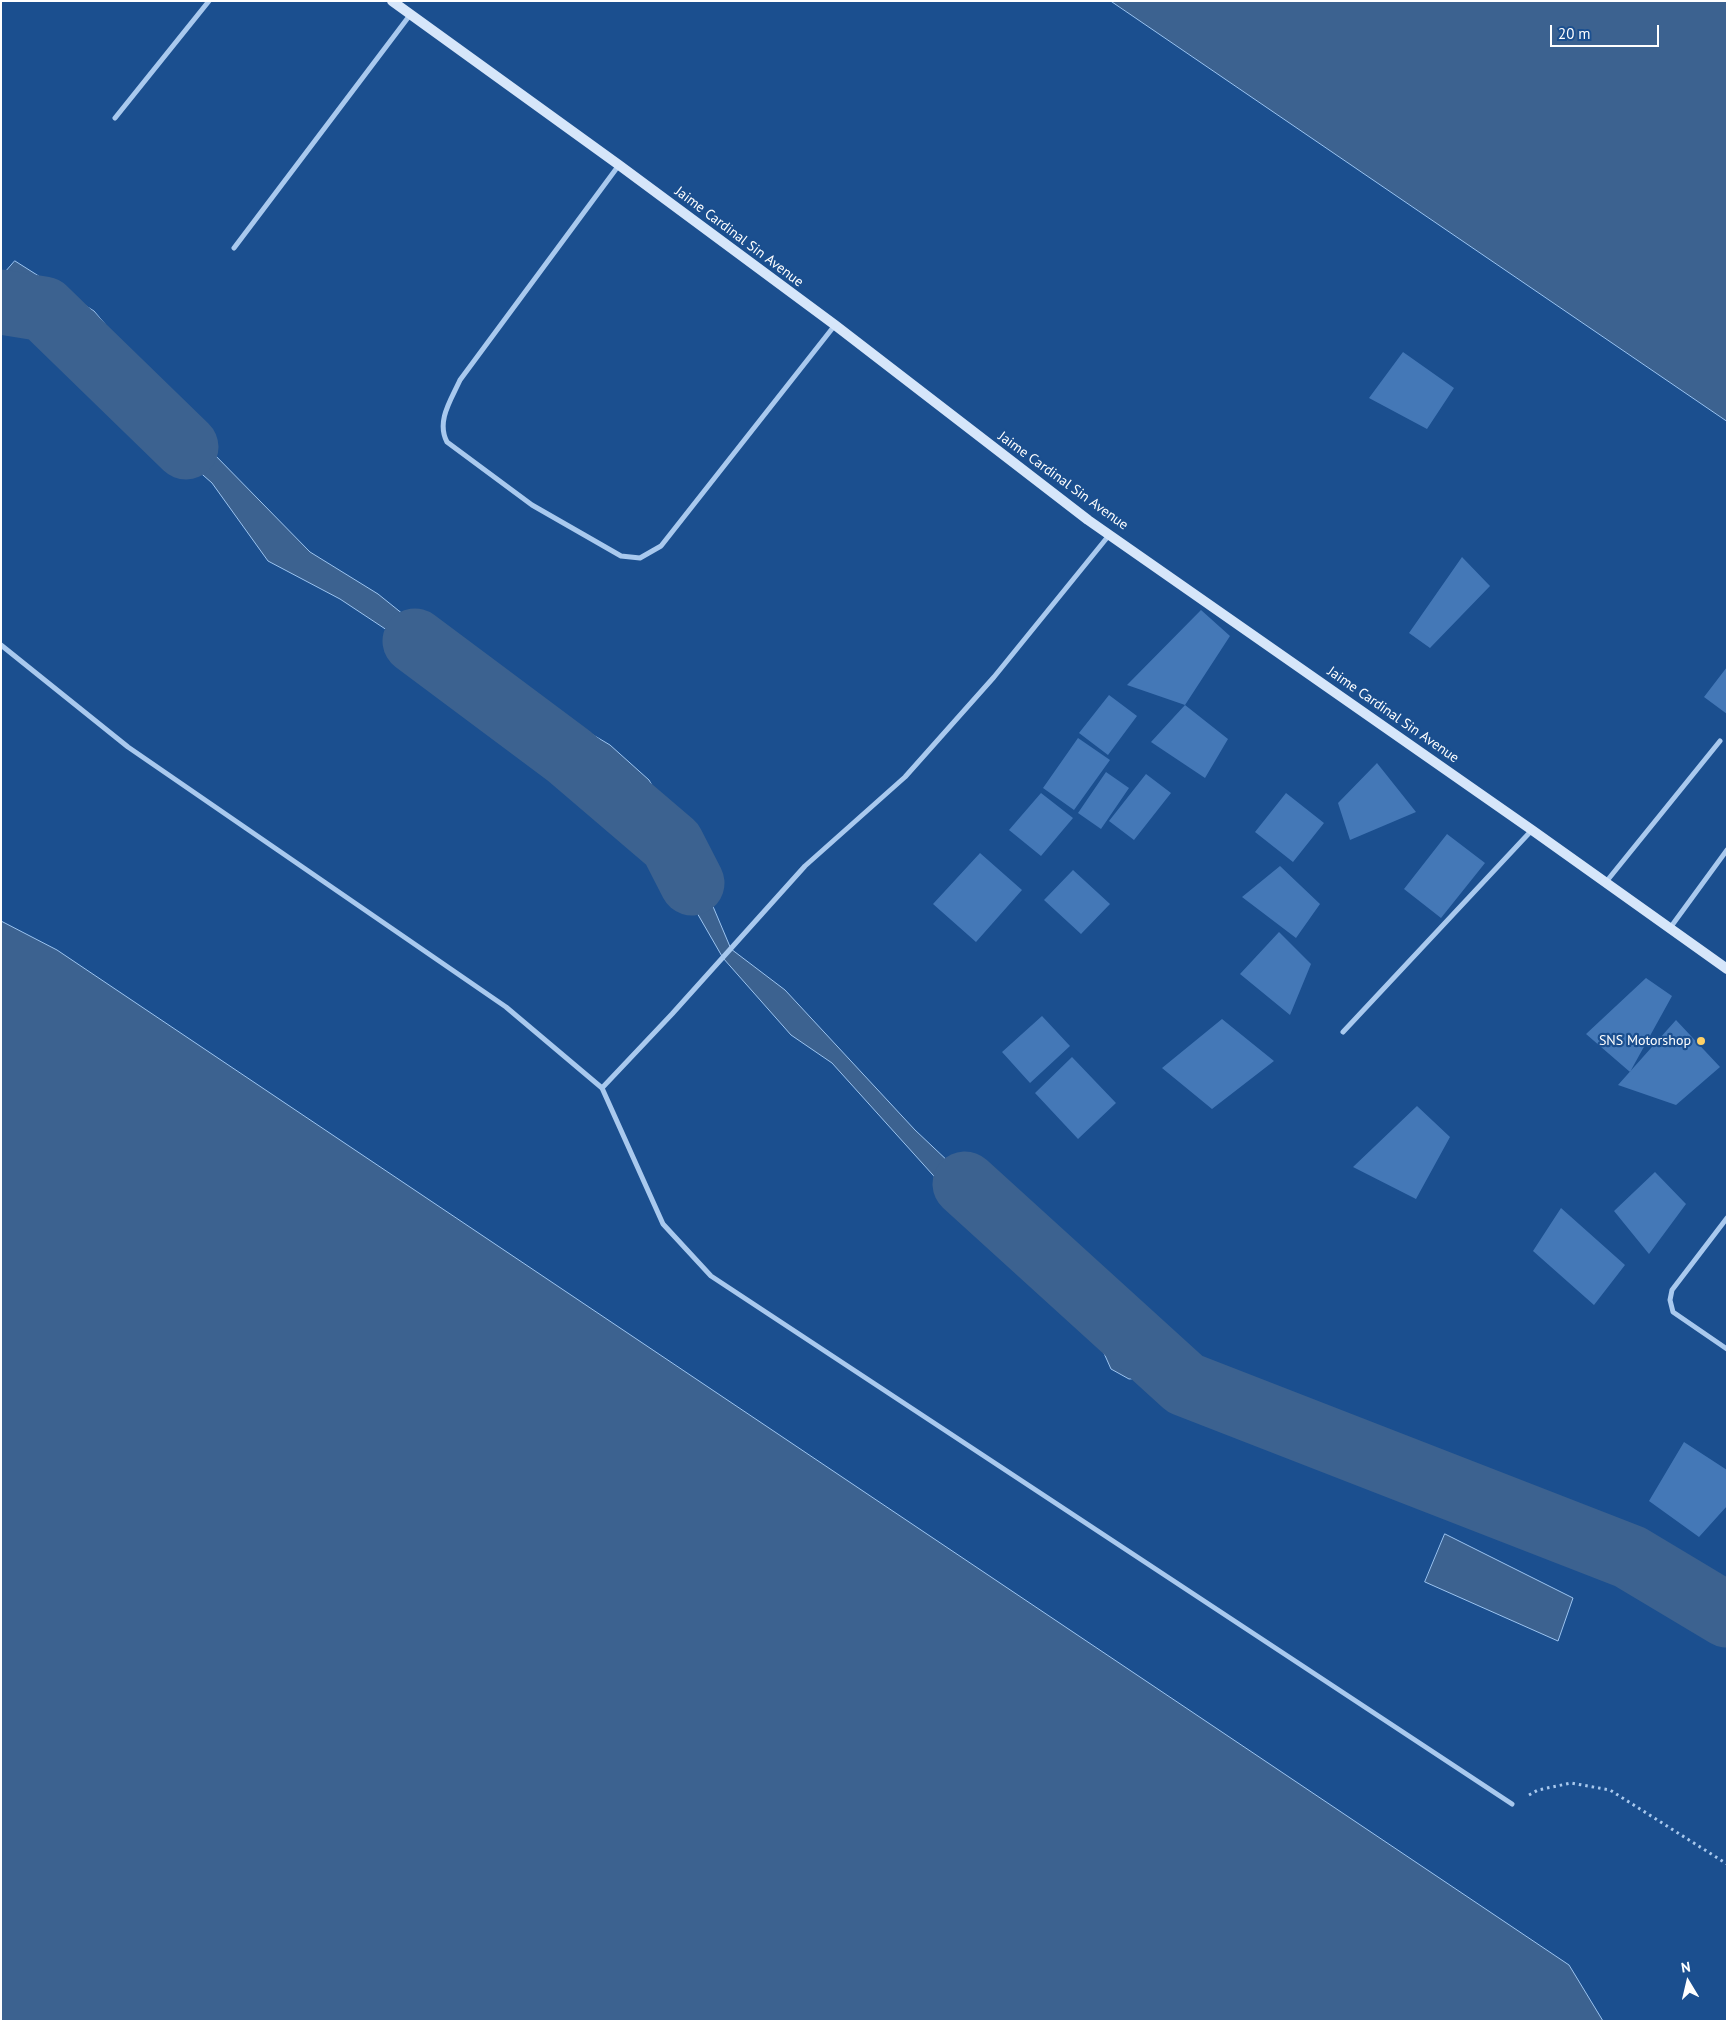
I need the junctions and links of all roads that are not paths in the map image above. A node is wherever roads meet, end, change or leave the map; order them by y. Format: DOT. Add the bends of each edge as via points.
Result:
graph roads {
  1 [pos="209,1"];
  2 [pos="392,1"];
  3 [pos="410,15"];
  4 [pos="115,118"];
  5 [pos="619,165"];
  6 [pos="234,248"];
  7 [pos="835,326"];
  8 [pos="1110,534"];
  9 [pos="1,645"];
  10 [pos="1720,742"];
  11 [pos="1532,830"];
  12 [pos="1727,850"];
  13 [pos="1605,882"];
  14 [pos="1670,928"];
  15 [pos="1727,969"];
  16 [pos="1343,1032"];
  17 [pos="602,1088"];
  18 [pos="1727,1218"];
  19 [pos="1727,1348"];
  20 [pos="1512,1804"];
  1 -- 4 [label="street"];
  2 -- 3 [label="main road, Jaime Cardinal Sin Avenue"];
  3 -- 5 [label="main road, Jaime Cardinal Sin Avenue"];
  3 -- 6 [label="street"];
  5 -- 7 [label="main road, Jaime Cardinal Sin Avenue"];
  5 -- 7 [label="street" via="460,380 442,419 442,433 447,442 463,454 532,505 621,556 640,558 661,546"];
  7 -- 8 [label="main road, Jaime Cardinal Sin Avenue"];
  8 -- 11 [label="main road, Jaime Cardinal Sin Avenue"];
  8 -- 17 [label="street" via="994,677 906,777 805,866"];
  9 -- 17 [label="street" via="128,747 506,1007"];
  10 -- 13 [label="street"];
  11 -- 13 [label="main road, Jaime Cardinal Sin Avenue"];
  11 -- 16 [label="street"];
  12 -- 14 [label="street"];
  13 -- 14 [label="main road, Jaime Cardinal Sin Avenue"];
  14 -- 15 [label="main road, Jaime Cardinal Sin Avenue"];
  17 -- 20 [label="street" via="663,1224 711,1276"];
  18 -- 19 [label="street" via="1672,1290 1670,1300 1674,1312"];
}
